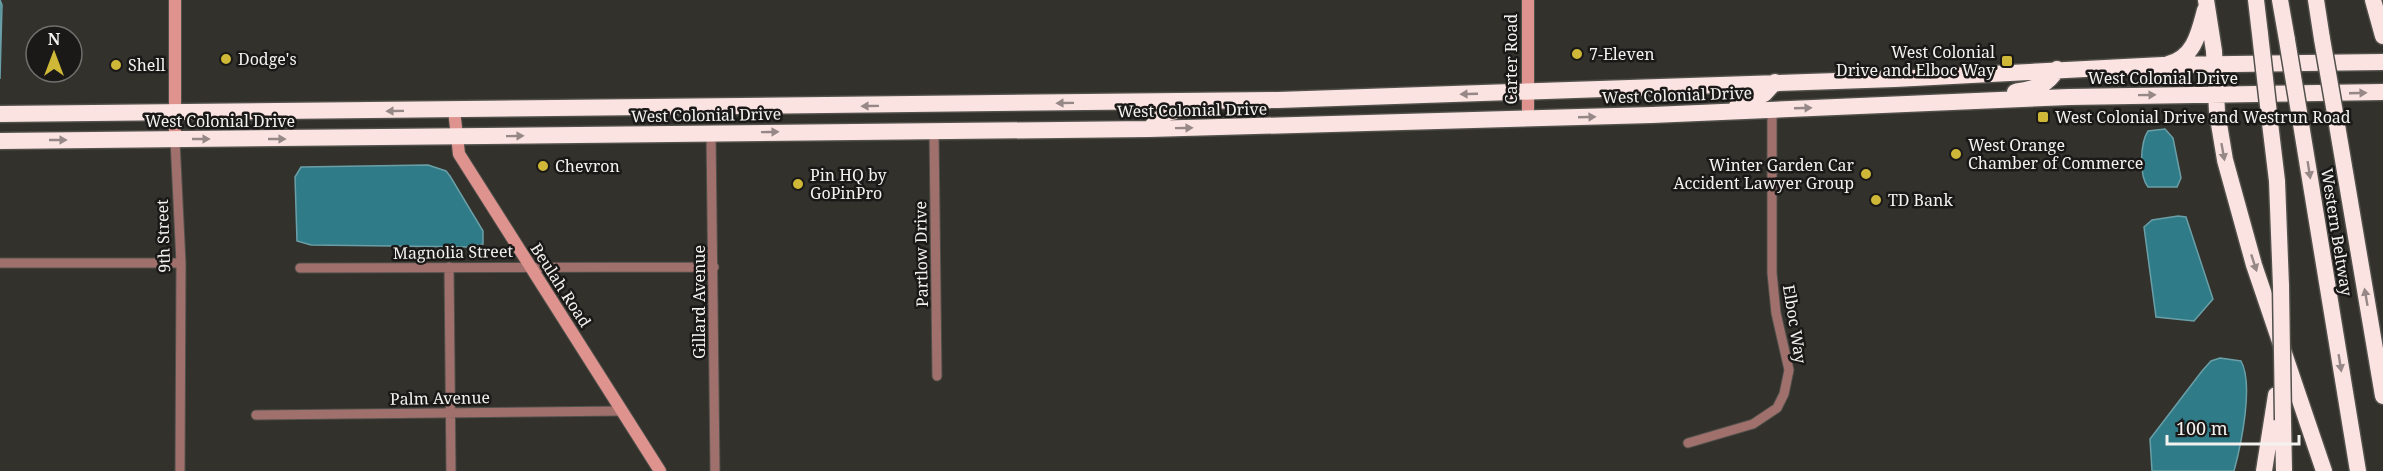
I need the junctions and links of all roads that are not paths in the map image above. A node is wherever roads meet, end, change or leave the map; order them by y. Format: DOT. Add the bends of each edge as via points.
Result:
graph roads {
  1 [pos="175,0"];
  2 [pos="1528,0"];
  3 [pos="2256,0"];
  4 [pos="2280,0"];
  5 [pos="2316,0"];
  6 [pos="2373,0"];
  7 [pos="2206,2"];
  8 [pos="2383,36"];
  9 [pos="2383,62"];
  10 [pos="2163,65"];
  11 [pos="2215,66"];
  12 [pos="2057,69"];
  13 [pos="1775,82"];
  14 [pos="1800,82"];
  15 [pos="1528,92"];
  16 [pos="2383,92"];
  17 [pos="2216,96"];
  18 [pos="1236,100"];
  19 [pos="1980,102"];
  20 [pos="1092,103"];
  21 [pos="807,107"];
  22 [pos="1772,109"];
  23 [pos="453,110"];
  24 [pos="1713,112"];
  25 [pos="175,113"];
  26 [pos="0,114"];
  27 [pos="1528,118"];
  28 [pos="1149,129"];
  29 [pos="1027,130"];
  30 [pos="934,131"];
  31 [pos="711,133"];
  32 [pos="457,136"];
  33 [pos="175,140"];
  34 [pos="0,141"];
  35 [pos="0,263"];
  36 [pos="181,263"];
  37 [pos="528,266"];
  38 [pos="449,267"];
  39 [pos="714,267"];
  40 [pos="300,268"];
  41 [pos="2281,286"];
  42 [pos="937,376"];
  43 [pos="2383,396"];
  44 [pos="623,411"];
  45 [pos="449,412"];
  46 [pos="256,415"];
  47 [pos="1688,443"];
  48 [pos="180,471"];
  49 [pos="451,471"];
  50 [pos="660,471"];
  51 [pos="715,471"];
  52 [pos="2264,471"];
  53 [pos="2284,471"];
  54 [pos="2324,471"];
  55 [pos="2358,471"];
  1 -- 25 [label="street, 9th Street"];
  2 -- 15 [label="street, Carter Road"];
  3 -- 41 [label="highway, bridge" via="2277,181"];
  4 -- 55 [label="highway, Western Beltway, one-way, bridge"];
  43 -- 5 [label="highway, Western Beltway, one-way, bridge"];
  6 -- 8 [label="highway"];
  7 -- 10 [label="highway" via="2198,38 2192,47 2182,59"];
  7 -- 11 [label="highway"];
  9 -- 11 [label="highway, West Colonial Drive"];
  10 -- 11 [label="highway, West Colonial Drive"];
  10 -- 12 [label="highway, West Colonial Drive"];
  11 -- 17 [label="highway"];
  12 -- 14 [label="highway, West Colonial Drive"];
  12 -- 19 [label="highway" via="2044,85"];
  13 -- 14 [label="highway, West Colonial Drive"];
  13 -- 15 [label="highway, West Colonial Drive"];
  13 -- 24 [label="highway" via="1752,100"];
  14 -- 22 [label="highway" via="1778,98"];
  15 -- 18 [label="highway, West Colonial Drive, one-way"];
  15 -- 27 [label="street, Carter Road"];
  17 -- 16 [label="highway, West Colonial Drive, one-way"];
  19 -- 17 [label="highway, West Colonial Drive, one-way"];
  17 -- 54 [label="highway, one-way" via="2225,160 2237,207"];
  18 -- 20 [label="highway, West Colonial Drive"];
  18 -- 28 [label="highway" via="1166,113"];
  22 -- 19 [label="highway, West Colonial Drive, one-way"];
  20 -- 21 [label="highway, West Colonial Drive, one-way"];
  20 -- 29 [label="highway" via="1081,118"];
  21 -- 23 [label="highway, West Colonial Drive"];
  21 -- 31 [label="highway" via="728,117"];
  22 -- 24 [label="highway, West Colonial Drive"];
  22 -- 47 [label="street, Elboc Way" via="1772,273 1789,370 1784,394 1777,408 1753,424"];
  23 -- 25 [label="highway, West Colonial Drive, one-way"];
  23 -- 32 [label="street, Beulah Road"];
  27 -- 24 [label="highway, West Colonial Drive, one-way"];
  25 -- 26 [label="highway, West Colonial Drive"];
  25 -- 33 [label="street, 9th Street"];
  28 -- 27 [label="highway, West Colonial Drive, one-way"];
  28 -- 29 [label="highway, West Colonial Drive"];
  29 -- 30 [label="highway, West Colonial Drive"];
  31 -- 30 [label="highway, West Colonial Drive, one-way"];
  30 -- 42 [label="street, Partlow Drive"];
  32 -- 31 [label="highway, West Colonial Drive, one-way"];
  31 -- 39 [label="street, Gillard Avenue"];
  33 -- 32 [label="highway, West Colonial Drive, one-way"];
  32 -- 37 [label="street, Beulah Road" via="459,154"];
  34 -- 33 [label="highway, West Colonial Drive, one-way"];
  33 -- 36 [label="street, 9th Street"];
  35 -- 36 [label="street"];
  36 -- 48 [label="street, 9th Street"];
  37 -- 38 [label="street, Magnolia Street"];
  37 -- 39 [label="street, Magnolia Street"];
  37 -- 44 [label="street, Beulah Road"];
  38 -- 40 [label="street, Magnolia Street"];
  38 -- 45 [label="street"];
  39 -- 51 [label="street, Gillard Avenue"];
  41 -- 52 [label="highway, bridge" via="2276,395"];
  41 -- 53 [label="highway, bridge"];
  44 -- 45 [label="street, Palm Avenue"];
  44 -- 50 [label="street, Beulah Road"];
  45 -- 46 [label="street, Palm Avenue"];
  45 -- 49 [label="street"];
}
